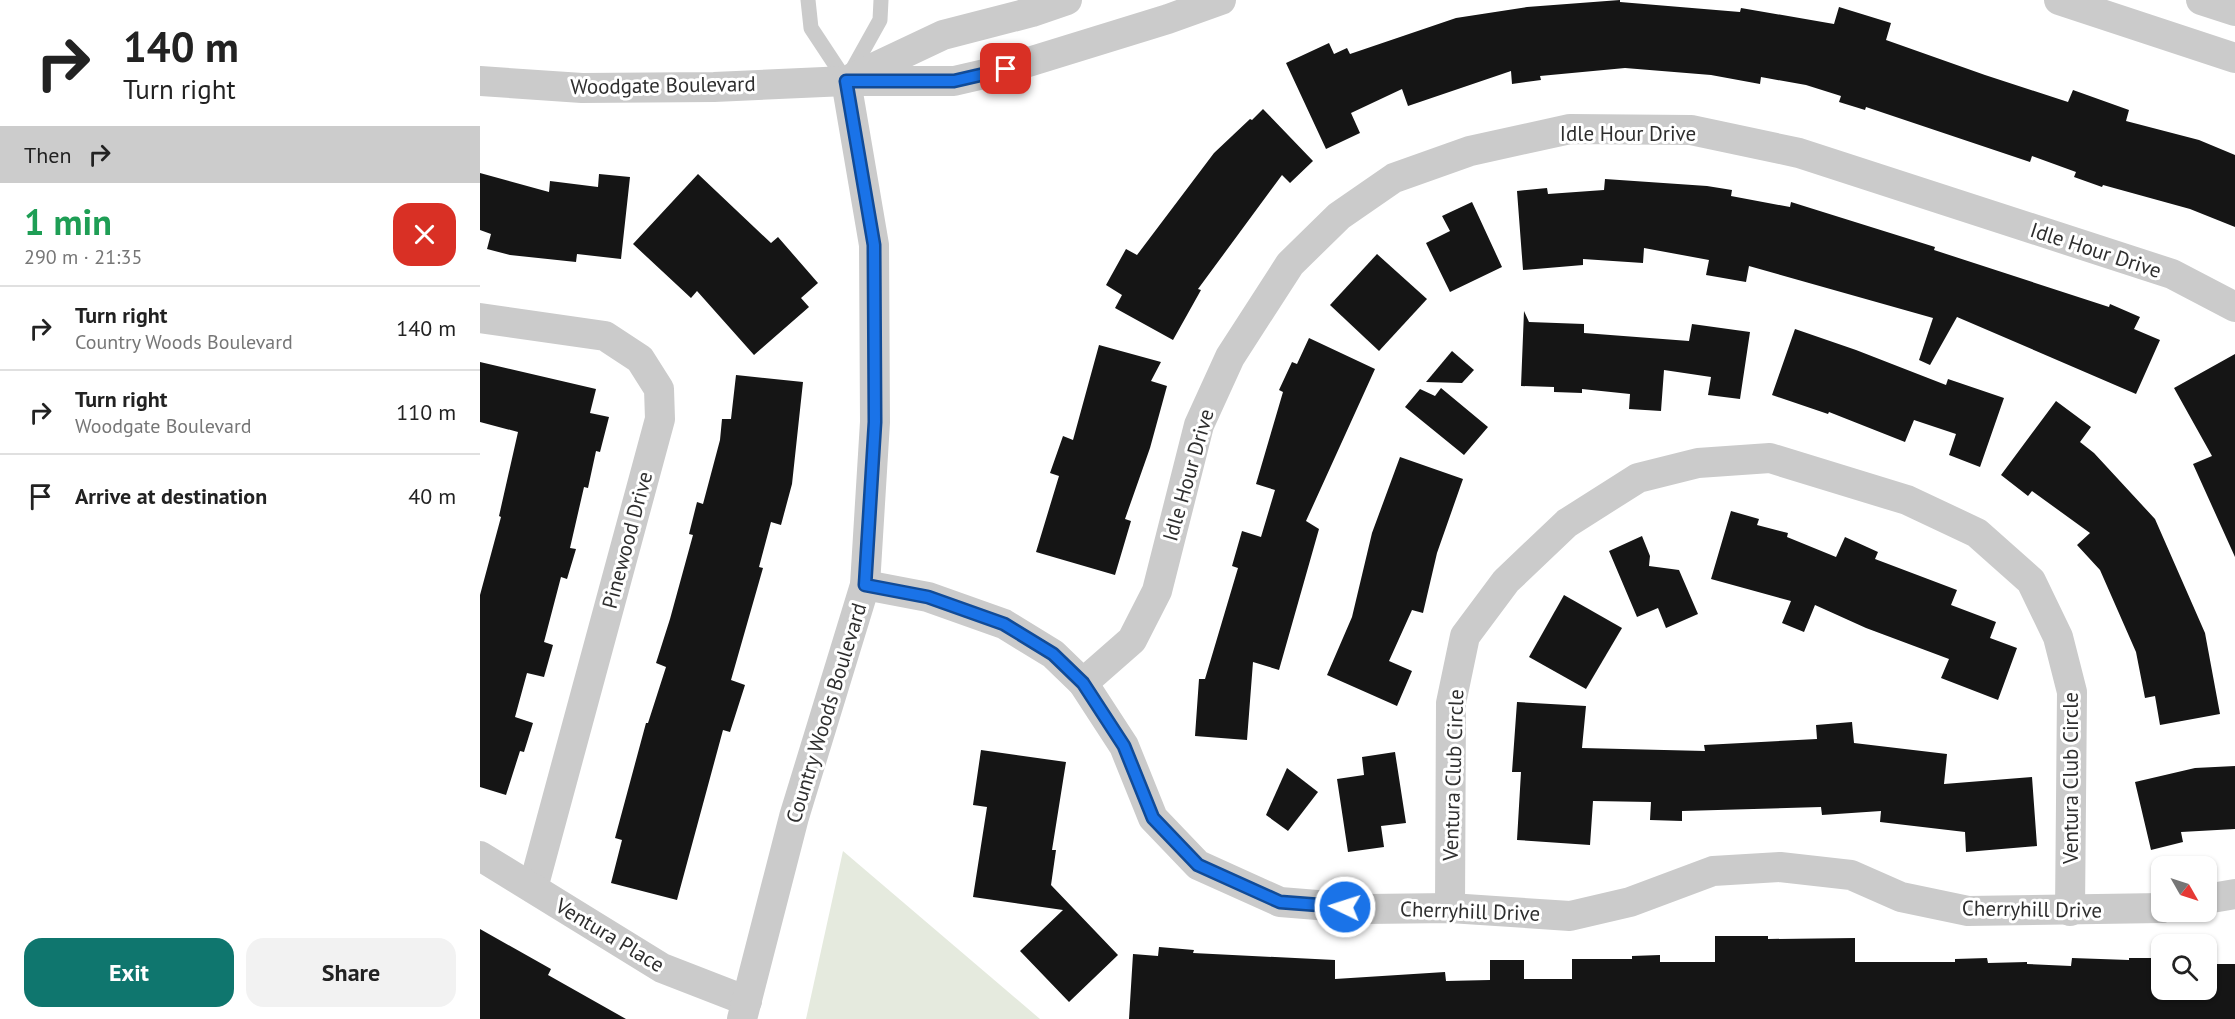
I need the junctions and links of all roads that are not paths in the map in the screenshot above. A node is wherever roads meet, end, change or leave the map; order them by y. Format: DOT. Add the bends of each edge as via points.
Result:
graph roads {
  1 [pos="808,0"];
  2 [pos="880,0"];
  3 [pos="1067,0"];
  4 [pos="1221,0"];
  5 [pos="2059,0"];
  6 [pos="2201,0"];
  7 [pos="1164,9"];
  8 [pos="2235,11"];
  9 [pos="2235,58"];
  10 [pos="480,81"];
  11 [pos="846,81"];
  12 [pos="2235,307"];
  13 [pos="480,318"];
  14 [pos="865,585"];
  15 [pos="1083,683"];
  16 [pos="480,856"];
  17 [pos="533,888"];
  18 [pos="2235,894"];
  19 [pos="2217,897"];
  20 [pos="1450,908"];
  21 [pos="2151,908"];
  22 [pos="2070,910"];
  23 [pos="745,1010"];
  1 -- 11 [label="lane" via="811,28"];
  2 -- 11 [label="lane" via="880,20"];
  3 -- 11 [label="street, Woodgate Boulevard" via="943,35"];
  4 -- 7 [label="street, Woodgate Boulevard"];
  5 -- 9 [label="street"];
  6 -- 8 [label="street"];
  7 -- 11 [label="street, Woodgate Boulevard" via="1006,69 954,81"];
  10 -- 11 [label="street, Woodgate Boulevard" via="582,88"];
  11 -- 14 [label="street, Country Woods Boulevard" via="874,245 875,422"];
  12 -- 15 [label="street, Idle Hour Drive" via="2172,274 1799,153 1691,130 1570,129 1470,151 1394,178 1339,216 1290,264 1230,357 1199,425 1157,591 1132,640"];
  13 -- 17 [label="street, Pinewood Drive" via="605,336 640,359 659,389 660,419"];
  14 -- 15 [label="street, Cherryhill Drive" via="928,597 1004,624 1053,654"];
  14 -- 23 [label="street, Country Woods Boulevard" via="794,817"];
  15 -- 20 [label="street, Cherryhill Drive" via="1124,746 1153,818 1198,865 1280,902 1367,909"];
  16 -- 17 [label="street, Ventura Place"];
  17 -- 23 [label="street, Ventura Place" via="662,968"];
  18 -- 19 [label="street"];
  20 -- 22 [label="street, Cherryhill Drive" via="1570,916 1630,902 1713,871 1780,867 1851,875 1901,897 1968,911"];
  20 -- 22 [label="street, Ventura Club Circle" via="1451,703 1466,636 1506,581 1567,523 1638,478 1698,463 1770,458 1907,500 1977,533 2031,581 2058,637 2072,692"];
  21 -- 22 [label="street, Cherryhill Drive"];
}
